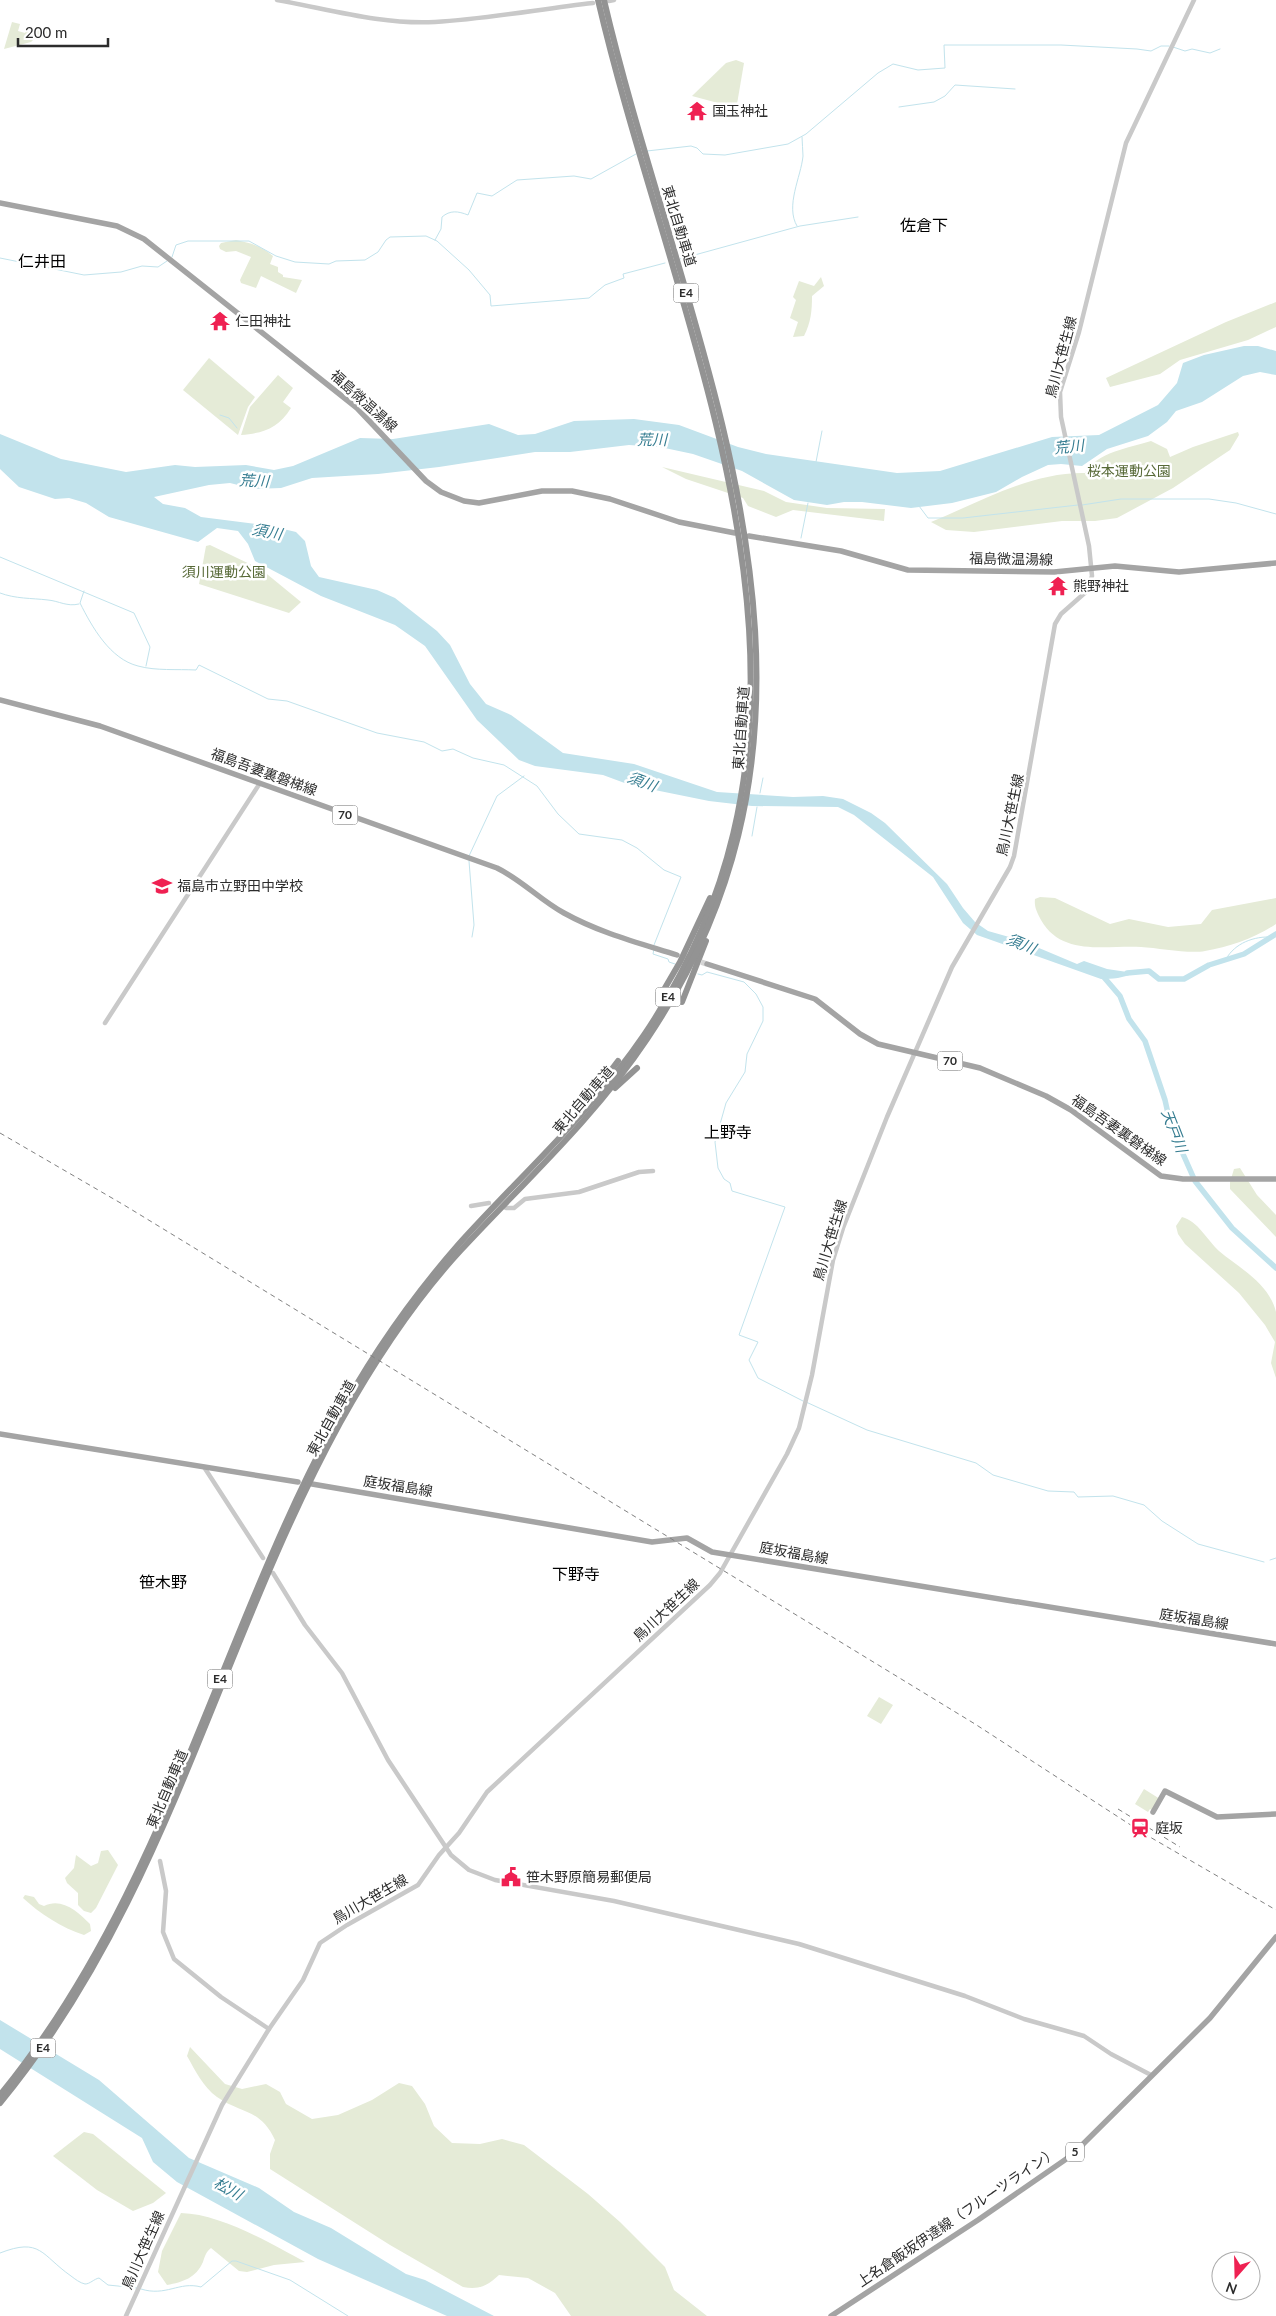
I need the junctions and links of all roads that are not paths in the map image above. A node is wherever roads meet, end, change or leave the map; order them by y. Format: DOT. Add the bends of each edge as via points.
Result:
graph roads {
  1 [pos="277,0"];
  2 [pos="321,0"];
  3 [pos="604,0"];
  4 [pos="614,0"];
  5 [pos="1194,0"];
  6 [pos="609,1"];
  7 [pos="596,2"];
  8 [pos="318,7"];
  9 [pos="640,150"];
  10 [pos="0,203"];
  11 [pos="735,533"];
  12 [pos="749,536"];
  13 [pos="1276,564"];
  14 [pos="1091,568"];
  15 [pos="0,700"];
  16 [pos="260,783"];
  17 [pos="728,865"];
  18 [pos="677,955"];
  19 [pos="707,964"];
  20 [pos="662,993"];
  21 [pos="682,1002"];
  22 [pos="105,1022"];
  23 [pos="915,1054"];
  24 [pos="618,1061"];
  25 [pos="637,1068"];
  26 [pos="562,1143"];
  27 [pos="554,1144"];
  28 [pos="653,1171"];
  29 [pos="1276,1178"];
  30 [pos="489,1203"];
  31 [pos="471,1206"];
  32 [pos="506,1208"];
  33 [pos="376,1358"];
  34 [pos="0,1434"];
  35 [pos="204,1467"];
  36 [pos="298,1482"];
  37 [pos="312,1484"];
  38 [pos="730,1554"];
  39 [pos="263,1558"];
  40 [pos="273,1573"];
  41 [pos="1276,1644"];
  42 [pos="1153,1812"];
  43 [pos="1276,1814"];
  44 [pos="446,1848"];
  45 [pos="160,1861"];
  46 [pos="1276,1937"];
  47 [pos="269,2029"];
  48 [pos="1152,2076"];
  49 [pos="4,2093"];
  50 [pos="0,2103"];
  51 [pos="126,2316"];
  52 [pos="831,2316"];
  1 -- 8 [label="street"];
  2 -- 8 [label="street"];
  3 -- 9 [label="highway, 東北自動車道 / E4"];
  4 -- 6 [label="street"];
  5 -- 14 [label="street, 鳥川大笹生線" via="1126,143 1079,332 1061,388 1059,404"];
  7 -- 8 [label="street" via="434,22 390,20"];
  7 -- 9 [label="highway, 東北自動車道 / E4"];
  9 -- 17 [label="highway, 東北自動車道 / E4" via="720,424 752,586 757,678 754,737"];
  10 -- 11 [label="main road, 福島微温湯線" via="117,226 144,239 357,408 426,481 455,498 479,503 542,491 572,490 679,522"];
  12 -- 14 [label="main road, 福島微温湯線" via="841,551 908,570 1054,572"];
  13 -- 14 [label="main road, 福島微温湯線" via="1178,572 1115,566"];
  14 -- 23 [label="street, 鳥川大笹生線" via="1087,591 1056,622 1010,867 951,970"];
  15 -- 16 [label="main road, 福島吾妻裏磐梯線 / 70" via="100,726"];
  16 -- 18 [label="main road, 福島吾妻裏磐梯線 / 70" via="497,868 585,924"];
  16 -- 22 [label="street"];
  17 -- 20 [label="highway"];
  17 -- 21 [label="highway" via="718,910"];
  17 -- 26 [label="highway, 東北自動車道 / E4" via="703,939 664,1013 621,1075"];
  17 -- 27 [label="highway, 東北自動車道 / E4" via="696,942 659,1011 608,1083"];
  19 -- 23 [label="main road, 福島吾妻裏磐梯線 / 70" via="815,1000 874,1042"];
  23 -- 29 [label="main road, 福島吾妻裏磐梯線 / 70" via="980,1068 1046,1096 1071,1110 1156,1173 1169,1178"];
  23 -- 38 [label="street, 鳥川大笹生線" via="840,1236 799,1428"];
  24 -- 27 [label="highway"];
  25 -- 26 [label="highway"];
  26 -- 33 [label="highway, 東北自動車道 / E4" via="458,1254"];
  27 -- 33 [label="highway, 東北自動車道 / E4" via="454,1249 410,1305"];
  28 -- 32 [label="street" via="639,1172 579,1192 525,1199 514,1208"];
  30 -- 31 [label="street"];
  33 -- 49 [label="highway, 東北自動車道 / E4" via="307,1489 157,1844 116,1929 40,2052"];
  34 -- 35 [label="main road"];
  35 -- 36 [label="main road"];
  35 -- 39 [label="street"];
  37 -- 38 [label="main road, 庭坂福島線" via="652,1542 687,1538 707,1550"];
  38 -- 41 [label="main road, 庭坂福島線"];
  38 -- 44 [label="street, 鳥川大笹生線" via="710,1585 487,1792"];
  40 -- 44 [label="street" via="305,1625 342,1673 388,1760"];
  42 -- 43 [label="main road" via="1165,1791 1217,1817"];
  44 -- 47 [label="street, 鳥川大笹生線" via="415,1888 324,1940 303,1980"];
  44 -- 48 [label="street" via="463,1866 486,1878 614,1901 784,1940 964,1996 1024,2019 1084,2036"];
  45 -- 47 [label="street" via="166,1891 163,1932 174,1959 221,1997"];
  46 -- 48 [label="main road, 上名倉飯坂伊達線（フルーツライン） / 5" via="1210,2018"];
  47 -- 51 [label="street, 鳥川大笹生線" via="233,2085 207,2136"];
  48 -- 52 [label="main road, 上名倉飯坂伊達線（フルーツライン） / 5" via="1064,2161"];
  49 -- 50 [label="highway, 東北自動車道 / E4"];
}
